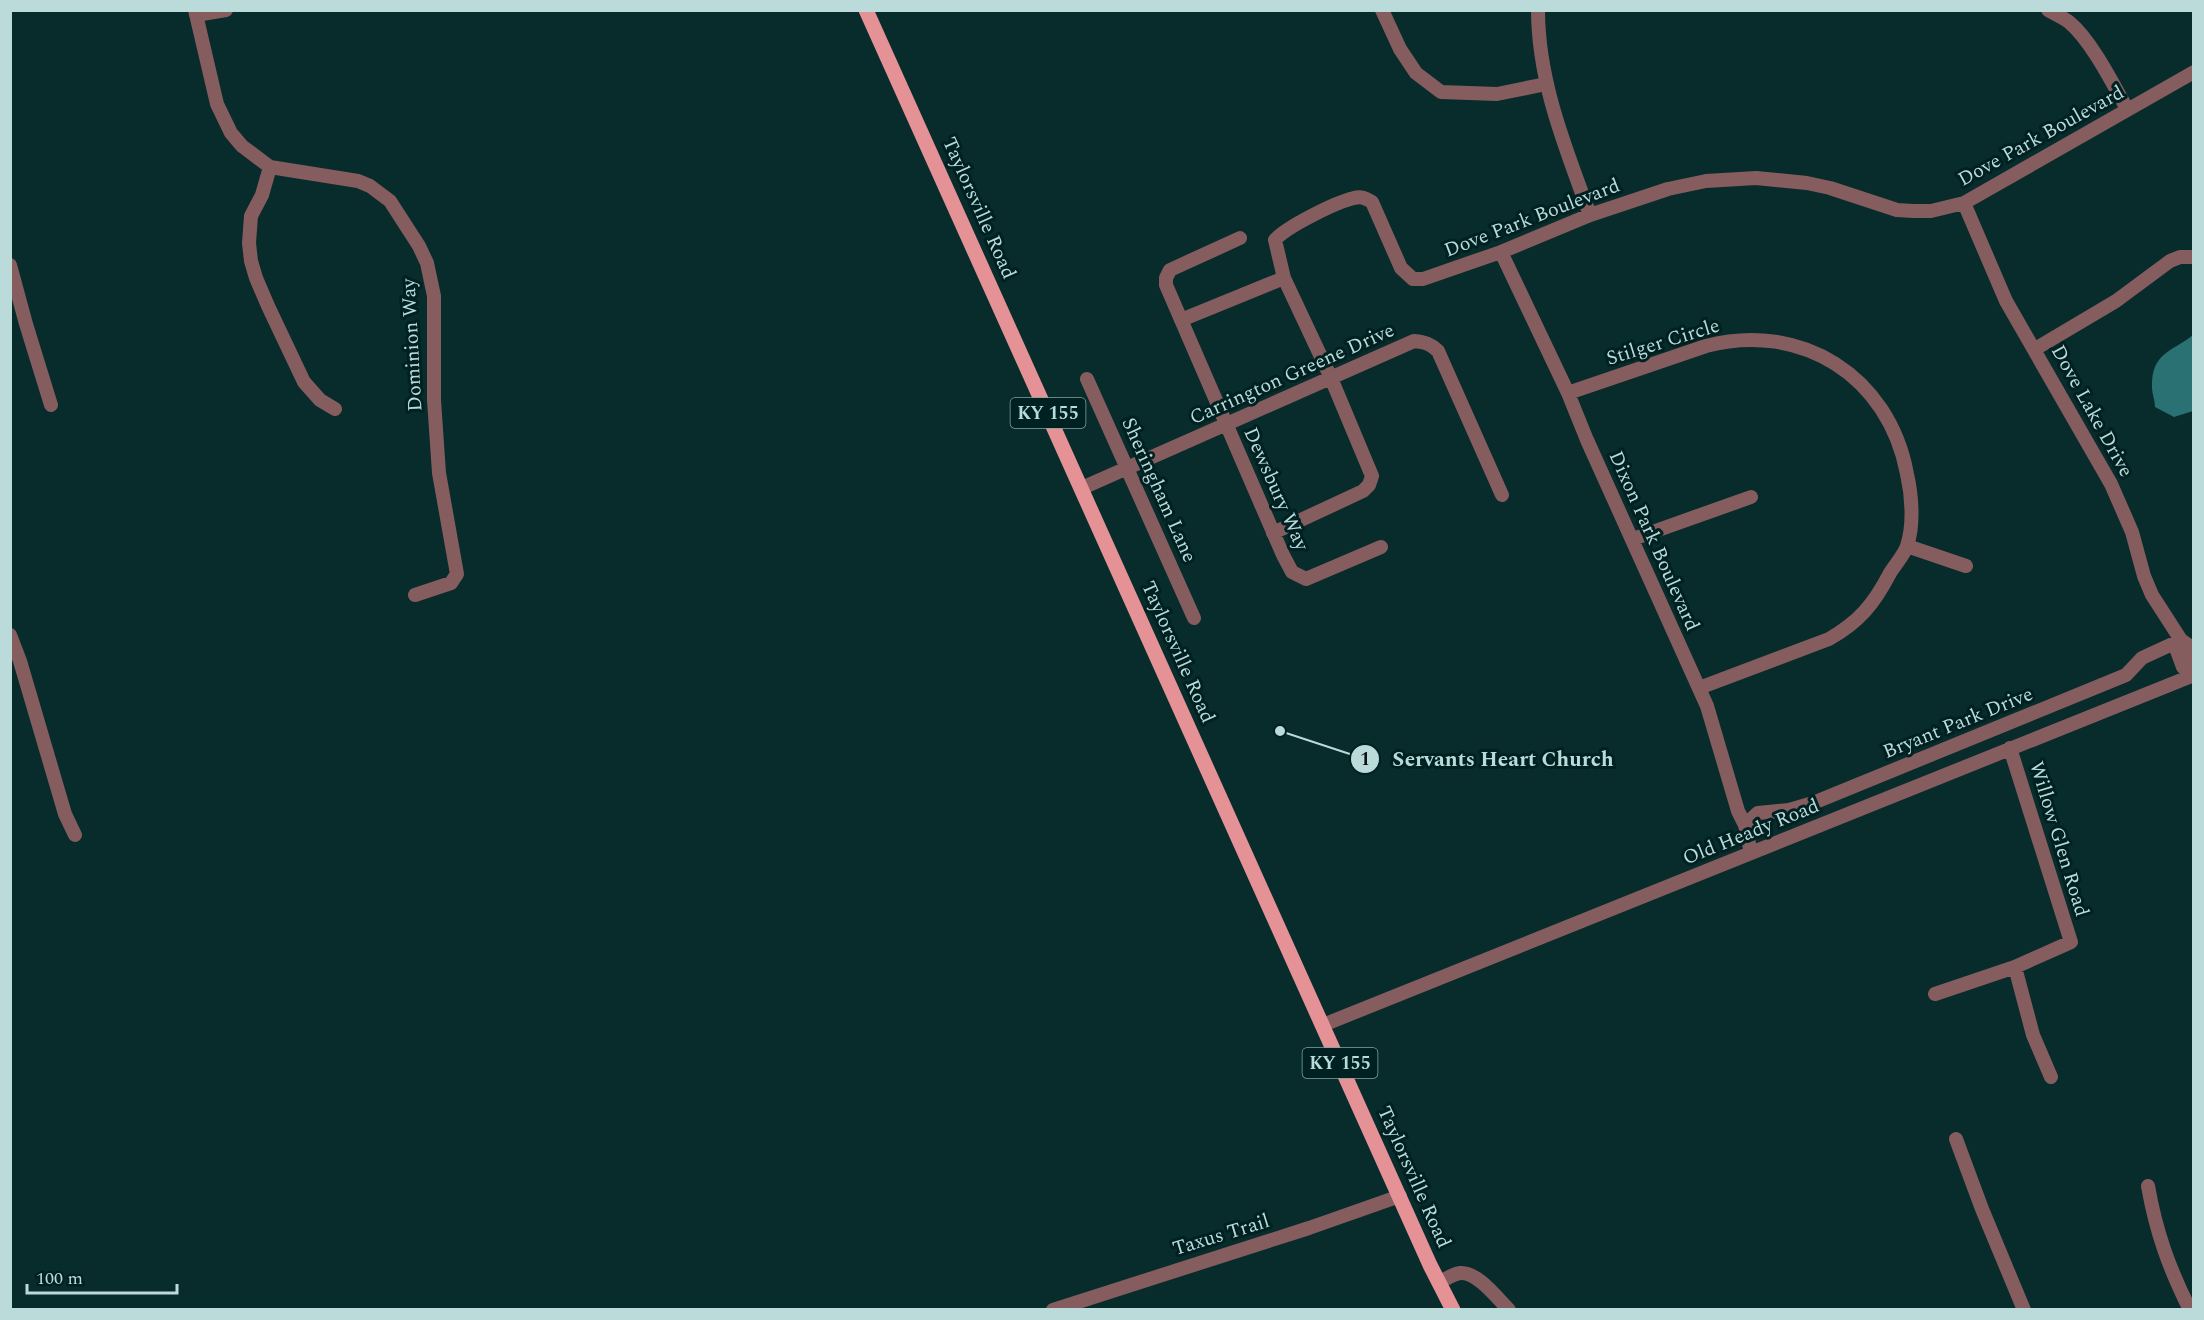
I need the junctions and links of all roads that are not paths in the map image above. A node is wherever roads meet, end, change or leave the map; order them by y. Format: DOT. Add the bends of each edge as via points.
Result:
graph roads {
  1 [pos="226,10"];
  2 [pos="866,10"];
  3 [pos="1382,10"];
  4 [pos="1538,10"];
  5 [pos="2048,10"];
  6 [pos="195,13"];
  7 [pos="2193,72"];
  8 [pos="1546,84"];
  9 [pos="2127,109"];
  10 [pos="270,166"];
  11 [pos="1964,203"];
  12 [pos="1590,215"];
  13 [pos="1240,238"];
  14 [pos="1501,252"];
  15 [pos="2193,257"];
  16 [pos="10,265"];
  17 [pos="1284,278"];
  18 [pos="1181,321"];
  19 [pos="2035,350"];
  20 [pos="1331,378"];
  21 [pos="1087,379"];
  22 [pos="1568,393"];
  23 [pos="51,405"];
  24 [pos="335,409"];
  25 [pos="1226,425"];
  26 [pos="1127,468"];
  27 [pos="1082,488"];
  28 [pos="1502,495"];
  29 [pos="1751,497"];
  30 [pos="1274,533"];
  31 [pos="1633,539"];
  32 [pos="1907,546"];
  33 [pos="1381,547"];
  34 [pos="1966,566"];
  35 [pos="415,595"];
  36 [pos="1194,618"];
  37 [pos="10,635"];
  38 [pos="2181,640"];
  39 [pos="2193,670"];
  40 [pos="1699,688"];
  41 [pos="2010,748"];
  42 [pos="1745,825"];
  43 [pos="75,835"];
  44 [pos="1751,853"];
  45 [pos="2015,967"];
  46 [pos="1935,994"];
  47 [pos="1323,1025"];
  48 [pos="2051,1077"];
  49 [pos="1956,1139"];
  50 [pos="2148,1186"];
  51 [pos="1400,1196"];
  52 [pos="1439,1283"];
  53 [pos="1053,1310"];
  54 [pos="1453,1310"];
  55 [pos="1509,1310"];
  56 [pos="2024,1310"];
  57 [pos="2190,1310"];
  1 -- 6 [label="street"];
  2 -- 27 [label="main road, Taylorsville Road / KY 155"];
  3 -- 8 [label="street" via="1416,73 1441,92 1497,94"];
  4 -- 8 [label="street"];
  5 -- 9 [label="street" via="2079,31"];
  6 -- 10 [label="street, Dominion Way" via="222,118 242,146"];
  7 -- 9 [label="street, Dove Park Boulevard"];
  8 -- 12 [label="street"];
  9 -- 11 [label="street, Dove Park Boulevard"];
  10 -- 24 [label="street" via="251,216 253,270 304,382 320,400"];
  10 -- 35 [label="street, Dominion Way" via="370,186 390,201 427,263 434,296 439,473 457,574 451,583"];
  11 -- 12 [label="street, Dove Park Boulevard" via="1930,211 1898,210 1830,188 1756,178 1706,181 1668,189"];
  11 -- 19 [label="street, Dove Lake Drive" via="2006,301"];
  12 -- 14 [label="street, Dove Park Boulevard"];
  13 -- 18 [label="street, Dewsbury Way" via="1170,270 1166,285"];
  14 -- 17 [label="street, Dove Park Boulevard" via="1413,279 1401,268 1372,202 1364,197 1353,198 1282,231 1275,240"];
  14 -- 22 [label="street, Dixon Park Boulevard"];
  15 -- 19 [label="street" via="2170,261 2116,301"];
  16 -- 23 [label="street"];
  17 -- 18 [label="street"];
  17 -- 20 [label="street, Dove Park Boulevard"];
  18 -- 25 [label="street, Dewsbury Way"];
  19 -- 38 [label="street, Dove Lake Drive" via="2111,484 2132,532 2152,595"];
  20 -- 25 [label="street, Carrington Greene Drive"];
  20 -- 28 [label="street, Carrington Greene Drive" via="1414,342 1431,344 1442,358"];
  20 -- 30 [label="street, Dove Park Boulevard" via="1368,462 1372,476 1369,485"];
  21 -- 26 [label="street, Sheringham Lane"];
  22 -- 31 [label="street, Dixon Park Boulevard"];
  22 -- 32 [label="street, Stilger Circle" via="1726,340 1766,341 1805,348 1842,367 1859,382 1895,431 1910,488"];
  25 -- 26 [label="street, Carrington Greene Drive"];
  25 -- 30 [label="street, Dewsbury Way"];
  26 -- 27 [label="street, Carrington Greene Drive"];
  26 -- 36 [label="street, Sheringham Lane"];
  27 -- 47 [label="main road, Taylorsville Road / KY 155"];
  29 -- 31 [label="street"];
  30 -- 33 [label="street, Dewsbury Way" via="1292,572 1306,579"];
  31 -- 40 [label="street, Dixon Park Boulevard"];
  32 -- 34 [label="street"];
  32 -- 40 [label="street, Stilger Circle" via="1876,600 1848,628 1829,639"];
  37 -- 43 [label="street" via="65,814"];
  38 -- 39 [label="street, Dove Lake Drive" via="2176,648 2183,668"];
  38 -- 42 [label="street, Bryant Park Drive" via="2142,658 2126,675 1813,803 1758,813"];
  39 -- 41 [label="street, Old Heady Road"];
  40 -- 42 [label="street, Dixon Park Boulevard"];
  41 -- 44 [label="street, Old Heady Road"];
  41 -- 45 [label="street, Willow Glen Road" via="2071,942"];
  42 -- 44 [label="street, Dixon Park Boulevard"];
  44 -- 47 [label="street, Old Heady Road"];
  45 -- 46 [label="street"];
  45 -- 48 [label="street" via="2033,1035"];
  47 -- 51 [label="main road, Taylorsville Road / KY 155"];
  49 -- 56 [label="street"];
  50 -- 57 [label="street" via="2158,1235"];
  51 -- 52 [label="main road, Taylorsville Road / KY 155"];
  51 -- 53 [label="street, Taxus Trail"];
  52 -- 54 [label="main road, Taylorsville Road / KY 155"];
  52 -- 55 [label="street" via="1454,1275 1475,1276"];
}
